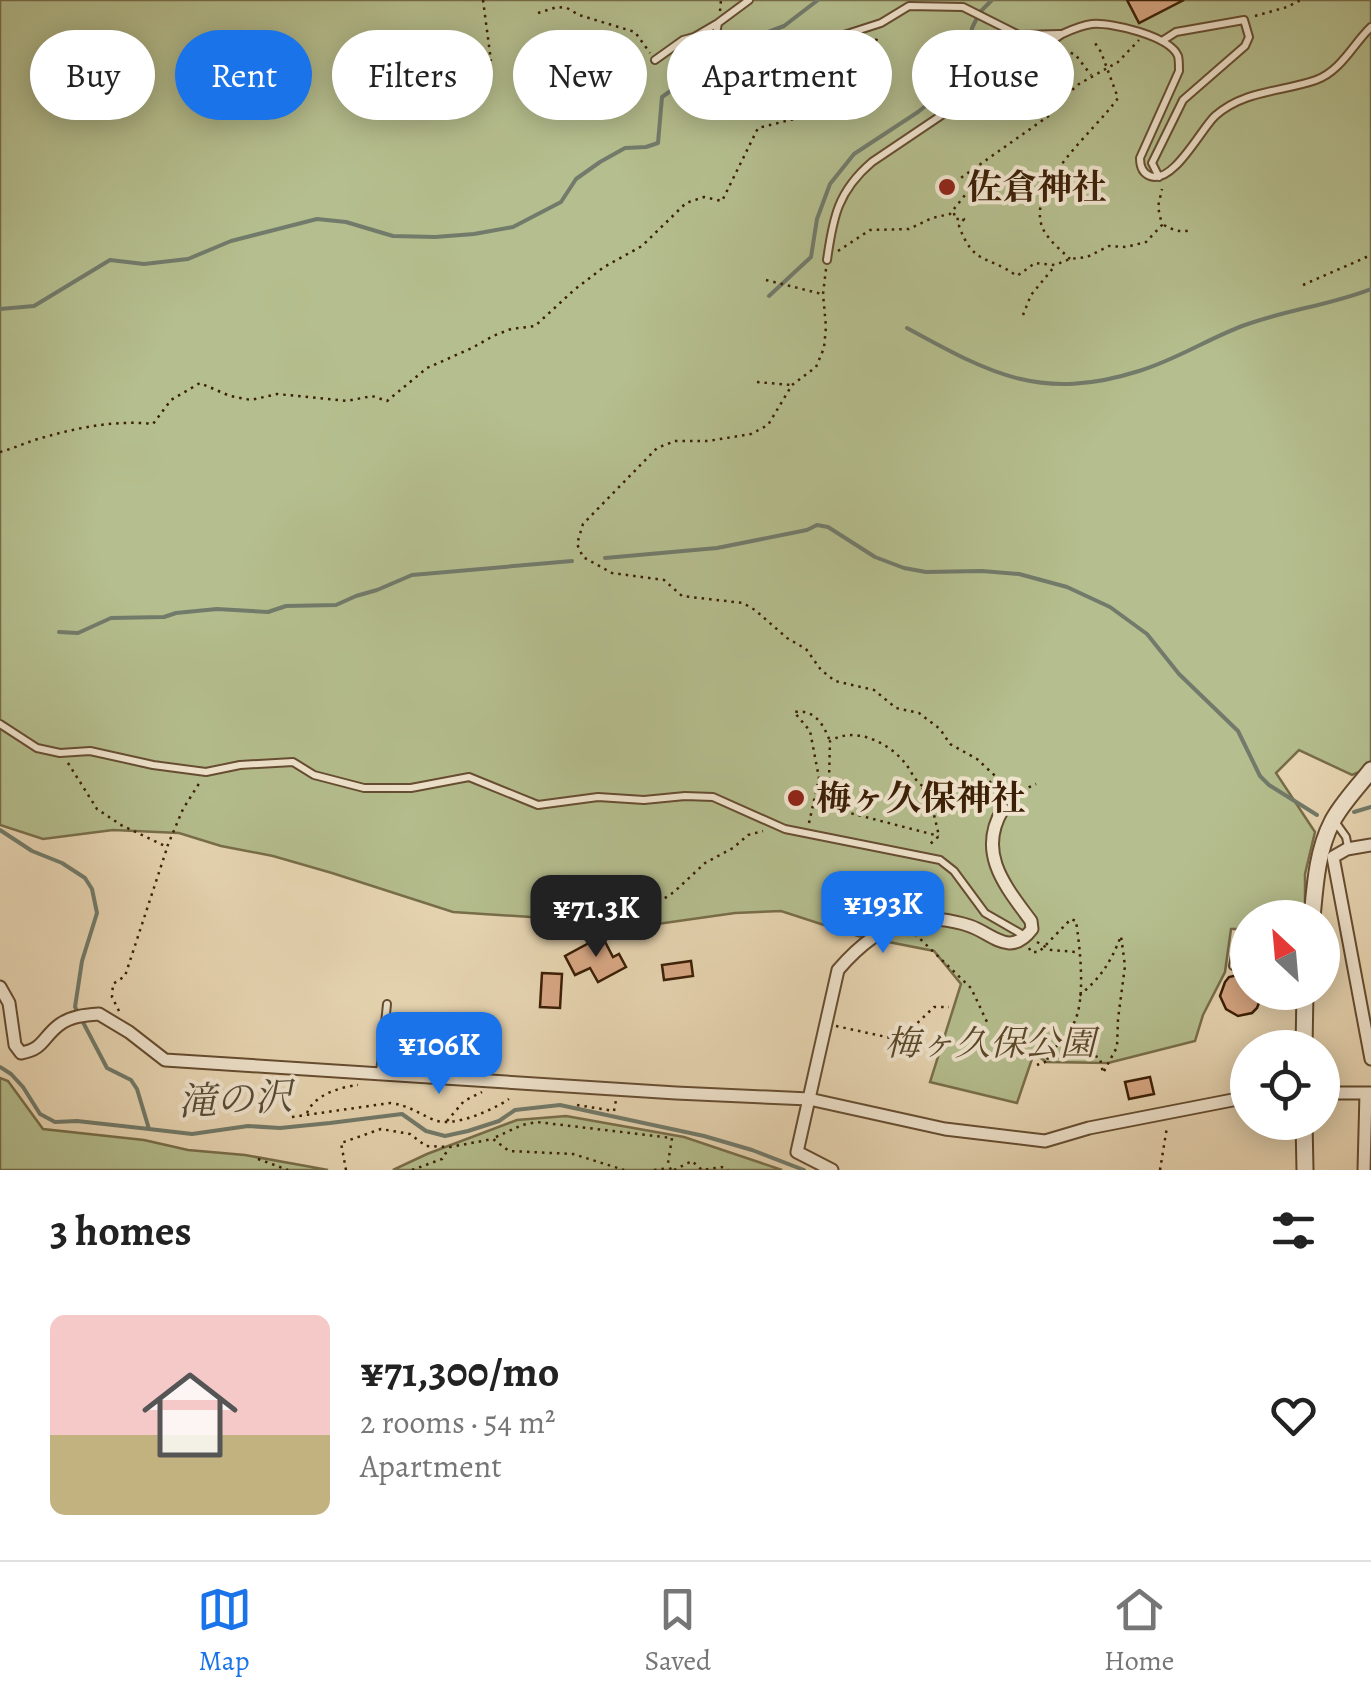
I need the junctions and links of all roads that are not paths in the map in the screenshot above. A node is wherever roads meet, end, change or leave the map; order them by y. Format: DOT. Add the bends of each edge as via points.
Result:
graph roads {
  1 [pos="749,0"];
  2 [pos="718,23"];
  3 [pos="1371,27"];
  4 [pos="1011,30"];
  5 [pos="1072,30"];
  6 [pos="1162,41"];
  7 [pos="655,60"];
  8 [pos="934,120"];
  9 [pos="1158,177"];
  10 [pos="827,260"];
  11 [pos="0,724"];
  12 [pos="1371,770"];
  13 [pos="1003,810"];
  14 [pos="1333,820"];
  15 [pos="1371,845"];
  16 [pos="1349,848"];
  17 [pos="1314,900"];
  18 [pos="1026,937"];
  19 [pos="0,987"];
  20 [pos="386,1004"];
  21 [pos="1371,1059"];
  22 [pos="376,1072"];
  23 [pos="1340,1093"];
  24 [pos="1368,1093"];
  25 [pos="809,1100"];
  26 [pos="1230,1100"];
  27 [pos="1304,1140"];
  28 [pos="807,1163"];
  29 [pos="1364,1168"];
  30 [pos="832,1170"];
  31 [pos="1305,1170"];
  1 -- 2 [label="lane"];
  2 -- 4 [label="lane" via="715,40 726,59 770,66 909,6 964,7"];
  2 -- 7 [label="lane"];
  3 -- 9 [label="lane" via="1317,80 1250,96 1218,113"];
  5 -- 6 [label="lane" via="1109,24"];
  6 -- 9 [label="lane" via="1179,57 1179,71 1140,158 1147,175"];
  6 -- 9 [label="lane" via="1176,32 1244,20 1249,37 1184,100 1152,163"];
  8 -- 10 [label="lane" via="872,162 843,194"];
  11 -- 18 [label="lane" via="37,748 206,772 292,762 364,788 411,788 469,776 538,805 598,797 713,797 807,834 940,860 986,912"];
  12 -- 14 [label="street"];
  13 -- 18 [label="street" via="993,858 1031,921"];
  14 -- 16 [label="lane"];
  14 -- 17 [label="street"];
  15 -- 16 [label="street"];
  16 -- 21 [label="street" via="1333,856"];
  18 -- 25 [label="street" via="998,942 970,926 911,919 858,947 838,970"];
  19 -- 22 [label="street" via="21,1053 36,1050 59,1025 99,1014 165,1060"];
  20 -- 22 [label="lane"];
  22 -- 25 [label="street"];
  23 -- 24 [label="street"];
  24 -- 29 [label="street"];
  25 -- 26 [label="street" via="945,1129 1046,1141"];
  25 -- 28 [label="street" via="798,1152"];
  27 -- 31 [label="street"];
  28 -- 30 [label="street"];
}
